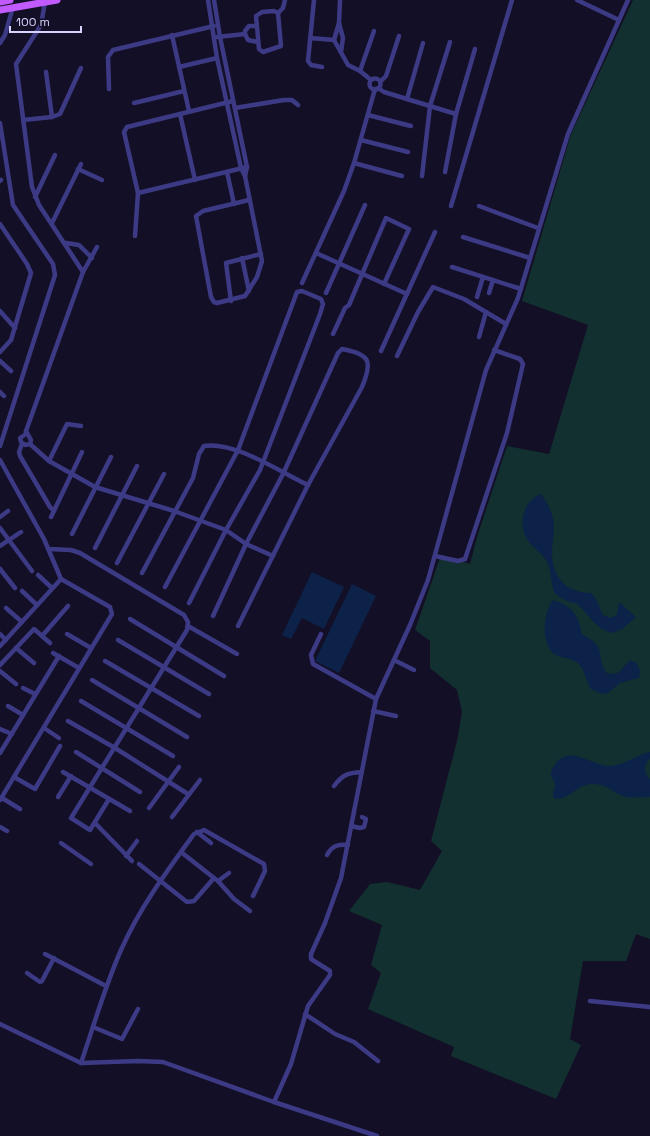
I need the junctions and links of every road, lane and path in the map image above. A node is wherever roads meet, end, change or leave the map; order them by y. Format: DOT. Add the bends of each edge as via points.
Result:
graph roads {
  1 [pos="10,0"];
  2 [pos="57,0"];
  3 [pos="208,0"];
  4 [pos="214,0"];
  5 [pos="285,0"];
  6 [pos="314,0"];
  7 [pos="340,0"];
  8 [pos="512,0"];
  9 [pos="577,0"];
  10 [pos="628,0"];
  11 [pos="0,2"];
  12 [pos="45,2"];
  13 [pos="585,2"];
  14 [pos="13,7"];
  15 [pos="0,10"];
  16 [pos="278,13"];
  17 [pos="619,20"];
  18 [pos="339,23"];
  19 [pos="218,25"];
  20 [pos="212,26"];
  21 [pos="256,26"];
  22 [pos="374,31"];
  23 [pos="245,34"];
  24 [pos="172,35"];
  25 [pos="399,36"];
  26 [pos="220,37"];
  27 [pos="214,38"];
  28 [pos="310,38"];
  29 [pos="334,40"];
  30 [pos="258,42"];
  31 [pos="450,42"];
  32 [pos="0,43"];
  33 [pos="423,43"];
  34 [pos="475,49"];
  35 [pos="341,52"];
  36 [pos="218,58"];
  37 [pos="179,67"];
  38 [pos="322,67"];
  39 [pos="81,68"];
  40 [pos="360,71"];
  41 [pos="46,72"];
  42 [pos="371,80"];
  43 [pos="380,82"];
  44 [pos="377,88"];
  45 [pos="109,89"];
  46 [pos="184,90"];
  47 [pos="407,99"];
  48 [pos="233,101"];
  49 [pos="134,103"];
  50 [pos="227,103"];
  51 [pos="298,105"];
  52 [pos="430,106"];
  53 [pos="235,108"];
  54 [pos="188,112"];
  55 [pos="180,114"];
  56 [pos="456,114"];
  57 [pos="368,115"];
  58 [pos="52,117"];
  59 [pos="23,120"];
  60 [pos="0,123"];
  61 [pos="411,126"];
  62 [pos="361,140"];
  63 [pos="408,152"];
  64 [pos="55,155"];
  65 [pos="354,163"];
  66 [pos="81,164"];
  67 [pos="247,167"];
  68 [pos="241,168"];
  69 [pos="78,170"];
  70 [pos="227,172"];
  71 [pos="445,172"];
  72 [pos="245,176"];
  73 [pos="402,176"];
  74 [pos="422,176"];
  75 [pos="102,180"];
  76 [pos="195,180"];
  77 [pos="138,193"];
  78 [pos="35,197"];
  79 [pos="249,200"];
  80 [pos="234,204"];
  81 [pos="365,205"];
  82 [pos="451,206"];
  83 [pos="480,206"];
  84 [pos="52,223"];
  85 [pos="0,224"];
  86 [pos="538,228"];
  87 [pos="435,232"];
  88 [pos="135,236"];
  89 [pos="463,237"];
  90 [pos="66,243"];
  91 [pos="97,247"];
  92 [pos="316,253"];
  93 [pos="261,254"];
  94 [pos="92,258"];
  95 [pos="242,258"];
  96 [pos="530,258"];
  97 [pos="339,263"];
  98 [pos="452,267"];
  99 [pos="83,272"];
  100 [pos="362,274"];
  101 [pos="483,277"];
  102 [pos="493,280"];
  103 [pos="302,283"];
  104 [pos="384,284"];
  105 [pos="521,289"];
  106 [pos="249,292"];
  107 [pos="489,293"];
  108 [pos="326,294"];
  109 [pos="407,294"];
  110 [pos="477,297"];
  111 [pos="231,301"];
  112 [pos="0,311"];
  113 [pos="486,312"];
  114 [pos="506,324"];
  115 [pos="15,328"];
  116 [pos="333,334"];
  117 [pos="479,337"];
  118 [pos="494,350"];
  119 [pos="0,352"];
  120 [pos="381,352"];
  121 [pos="396,356"];
  122 [pos="0,361"];
  123 [pos="11,371"];
  124 [pos="0,392"];
  125 [pos="4,396"];
  126 [pos="81,426"];
  127 [pos="26,431"];
  128 [pos="22,444"];
  129 [pos="30,444"];
  130 [pos="0,446"];
  131 [pos="238,450"];
  132 [pos="82,452"];
  133 [pos="111,457"];
  134 [pos="0,460"];
  135 [pos="49,461"];
  136 [pos="262,462"];
  137 [pos="137,466"];
  138 [pos="72,474"];
  139 [pos="164,474"];
  140 [pos="283,474"];
  141 [pos="308,484"];
  142 [pos="95,487"];
  143 [pos="121,495"];
  144 [pos="148,504"];
  145 [pos="8,511"];
  146 [pos="54,511"];
  147 [pos="174,511"];
  148 [pos="0,517"];
  149 [pos="51,517"];
  150 [pos="199,520"];
  151 [pos="0,528"];
  152 [pos="226,530"];
  153 [pos="20,532"];
  154 [pos="72,534"];
  155 [pos="9,540"];
  156 [pos="246,544"];
  157 [pos="0,546"];
  158 [pos="95,548"];
  159 [pos="48,549"];
  160 [pos="273,556"];
  161 [pos="435,556"];
  162 [pos="117,563"];
  163 [pos="0,570"];
  164 [pos="32,571"];
  165 [pos="142,573"];
  166 [pos="38,575"];
  167 [pos="61,579"];
  168 [pos="165,587"];
  169 [pos="15,588"];
  170 [pos="52,588"];
  171 [pos="22,591"];
  172 [pos="189,602"];
  173 [pos="37,605"];
  174 [pos="68,606"];
  175 [pos="6,608"];
  176 [pos="213,616"];
  177 [pos="130,619"];
  178 [pos="22,622"];
  179 [pos="188,626"];
  180 [pos="238,626"];
  181 [pos="0,634"];
  182 [pos="67,634"];
  183 [pos="321,634"];
  184 [pos="42,636"];
  185 [pos="6,640"];
  186 [pos="118,640"];
  187 [pos="50,643"];
  188 [pos="0,646"];
  189 [pos="16,648"];
  190 [pos="91,648"];
  191 [pos="176,648"];
  192 [pos="54,653"];
  193 [pos="237,654"];
  194 [pos="59,656"];
  195 [pos="394,660"];
  196 [pos="105,661"];
  197 [pos="34,663"];
  198 [pos="0,665"];
  199 [pos="163,667"];
  200 [pos="79,668"];
  201 [pos="414,670"];
  202 [pos="0,671"];
  203 [pos="224,676"];
  204 [pos="92,680"];
  205 [pos="16,684"];
  206 [pos="150,687"];
  207 [pos="23,688"];
  208 [pos="35,694"];
  209 [pos="209,694"];
  210 [pos="376,699"];
  211 [pos="81,701"];
  212 [pos="8,706"];
  213 [pos="139,709"];
  214 [pos="373,711"];
  215 [pos="23,715"];
  216 [pos="199,716"];
  217 [pos="396,716"];
  218 [pos="68,721"];
  219 [pos="44,728"];
  220 [pos="0,729"];
  221 [pos="127,729"];
  222 [pos="12,734"];
  223 [pos="187,737"];
  224 [pos="59,738"];
  225 [pos="60,746"];
  226 [pos="115,748"];
  227 [pos="76,752"];
  228 [pos="0,754"];
  229 [pos="173,756"];
  230 [pos="179,767"];
  231 [pos="102,768"];
  232 [pos="63,772"];
  233 [pos="362,772"];
  234 [pos="71,776"];
  235 [pos="14,778"];
  236 [pos="200,780"];
  237 [pos="169,782"];
  238 [pos="334,786"];
  239 [pos="90,788"];
  240 [pos="140,792"];
  241 [pos="188,794"];
  242 [pos="58,797"];
  243 [pos="1,799"];
  244 [pos="109,799"];
  245 [pos="149,808"];
  246 [pos="20,809"];
  247 [pos="130,811"];
  248 [pos="172,817"];
  249 [pos="362,817"];
  250 [pos="95,823"];
  251 [pos="0,826"];
  252 [pos="351,826"];
  253 [pos="7,831"];
  254 [pos="197,832"];
  255 [pos="137,841"];
  256 [pos="61,843"];
  257 [pos="211,843"];
  258 [pos="348,845"];
  259 [pos="181,852"];
  260 [pos="326,855"];
  261 [pos="126,856"];
  262 [pos="132,861"];
  263 [pos="91,864"];
  264 [pos="139,864"];
  265 [pos="229,872"];
  266 [pos="216,879"];
  267 [pos="159,880"];
  268 [pos="254,896"];
  269 [pos="250,911"];
  270 [pos="45,954"];
  271 [pos="54,958"];
  272 [pos="27,973"];
  273 [pos="106,986"];
  274 [pos="590,1001"];
  275 [pos="650,1007"];
  276 [pos="138,1009"];
  277 [pos="305,1014"];
  278 [pos="0,1024"];
  279 [pos="93,1027"];
  280 [pos="378,1061"];
  281 [pos="81,1063"];
  282 [pos="274,1102"];
  283 [pos="377,1136"];
  1 -- 11 [label="main road"];
  2 -- 12 [label="main road"];
  3 -- 20 [label="street"];
  4 -- 19 [label="street"];
  5 -- 16 [label="street" via="283,8"];
  6 -- 28 [label="street"];
  7 -- 18 [label="street"];
  8 -- 82 [label="street"];
  9 -- 13 [label="street"];
  10 -- 17 [label="street"];
  12 -- 14 [label="main road"];
  12 -- 59 [label="street" via="41,24 16,64"];
  13 -- 17 [label="street"];
  14 -- 15 [label="main road"];
  14 -- 32 [label="street"];
  16 -- 21 [label="street" via="258,13 255,18"];
  16 -- 30 [label="street" via="281,46 263,52 259,49"];
  17 -- 86 [label="street" via="568,134"];
  18 -- 29 [label="street"];
  18 -- 35 [label="street" via="344,42"];
  19 -- 20 [label="street"];
  19 -- 26 [label="street"];
  20 -- 24 [label="street"];
  20 -- 27 [label="street"];
  21 -- 23 [label="street" via="249,26"];
  21 -- 30 [label="street"];
  22 -- 40 [label="street"];
  23 -- 26 [label="street"];
  23 -- 30 [label="street" via="248,40"];
  24 -- 37 [label="street"];
  24 -- 45 [label="street" via="110,52"];
  25 -- 43 [label="street" via="386,76"];
  26 -- 27 [label="street"];
  26 -- 48 [label="street"];
  27 -- 36 [label="street"];
  28 -- 29 [label="street"];
  28 -- 38 [label="street" via="309,63"];
  29 -- 35 [label="street"];
  31 -- 52 [label="street"];
  33 -- 47 [label="street"];
  34 -- 56 [label="street"];
  35 -- 40 [label="street" via="348,65"];
  36 -- 37 [label="street"];
  36 -- 50 [label="street"];
  37 -- 46 [label="street"];
  39 -- 58 [label="street" via="60,114"];
  40 -- 42 [label="street"];
  41 -- 58 [label="street"];
  42 -- 43 [label="street" via="376,78"];
  42 -- 44 [label="street" via="369,84"];
  43 -- 44 [label="street"];
  44 -- 47 [label="street"];
  44 -- 57 [label="street"];
  46 -- 49 [label="street"];
  46 -- 54 [label="street"];
  47 -- 52 [label="street"];
  48 -- 50 [label="street"];
  48 -- 53 [label="street"];
  50 -- 54 [label="street"];
  50 -- 68 [label="street"];
  51 -- 53 [label="street" via="292,100 284,100"];
  52 -- 56 [label="street"];
  52 -- 74 [label="street"];
  53 -- 67 [label="street"];
  54 -- 55 [label="street"];
  55 -- 76 [label="street"];
  55 -- 77 [label="street" via="127,127 124,130"];
  56 -- 71 [label="street"];
  57 -- 61 [label="street"];
  57 -- 62 [label="street"];
  58 -- 59 [label="street"];
  59 -- 78 [label="street"];
  60 -- 130 [label="street" via="13,205 53,264 55,275"];
  62 -- 63 [label="street"];
  62 -- 65 [label="street"];
  64 -- 78 [label="street"];
  65 -- 73 [label="street"];
  65 -- 92 [label="street"];
  66 -- 69 [label="street"];
  67 -- 68 [label="street"];
  67 -- 72 [label="street"];
  68 -- 70 [label="street"];
  68 -- 72 [label="street"];
  69 -- 75 [label="street"];
  69 -- 84 [label="street"];
  70 -- 76 [label="street"];
  70 -- 80 [label="street"];
  72 -- 79 [label="street"];
  76 -- 77 [label="street"];
  77 -- 88 [label="street"];
  78 -- 84 [label="street"];
  79 -- 80 [label="street"];
  79 -- 93 [label="street"];
  80 -- 111 [label="street" via="198,213 196,219 212,299 217,303"];
  81 -- 97 [label="street"];
  83 -- 86 [label="street"];
  84 -- 90 [label="street"];
  85 -- 115 [label="street" via="31,273"];
  86 -- 96 [label="street"];
  87 -- 109 [label="street"];
  89 -- 96 [label="street"];
  90 -- 94 [label="street" via="79,245"];
  90 -- 99 [label="street"];
  91 -- 94 [label="street"];
  92 -- 97 [label="street"];
  92 -- 103 [label="street"];
  93 -- 95 [label="street"];
  93 -- 106 [label="street" via="260,269"];
  94 -- 99 [label="street"];
  95 -- 106 [label="street"];
  95 -- 111 [label="street" via="228,262 225,266"];
  96 -- 105 [label="street"];
  97 -- 100 [label="street"];
  97 -- 108 [label="street"];
  98 -- 101 [label="street"];
  99 -- 127 [label="street"];
  100 -- 104 [label="street"];
  100 -- 104 [label="street" via="386,218 409,229"];
  100 -- 116 [label="street"];
  101 -- 102 [label="street"];
  101 -- 110 [label="street"];
  102 -- 105 [label="street"];
  102 -- 107 [label="street"];
  104 -- 109 [label="street"];
  105 -- 114 [label="street"];
  106 -- 111 [label="street" via="241,299"];
  109 -- 120 [label="street"];
  112 -- 115 [label="street"];
  113 -- 114 [label="street"];
  113 -- 117 [label="street"];
  113 -- 121 [label="street" via="464,299 433,287"];
  114 -- 118 [label="street"];
  115 -- 119 [label="street" via="9,343"];
  118 -- 161 [label="street" via="486,370"];
  118 -- 161 [label="street" via="520,359 523,364 507,433 465,559 458,561"];
  122 -- 123 [label="street"];
  124 -- 125 [label="street"];
  126 -- 135 [label="street" via="67,424"];
  127 -- 128 [label="street" via="20,438"];
  127 -- 129 [label="street" via="31,437"];
  128 -- 129 [label="street"];
  128 -- 146 [label="street" via="20,456"];
  129 -- 135 [label="street"];
  131 -- 136 [label="street"];
  131 -- 136 [label="street" via="297,292 302,291 321,299 320,314"];
  131 -- 147 [label="street" via="204,446 199,454 193,478"];
  131 -- 150 [label="street"];
  132 -- 138 [label="street"];
  133 -- 142 [label="street"];
  134 -- 159 [label="street"];
  135 -- 138 [label="street"];
  136 -- 140 [label="street"];
  136 -- 152 [label="street"];
  137 -- 143 [label="street"];
  138 -- 142 [label="street"];
  138 -- 146 [label="street"];
  139 -- 144 [label="street"];
  140 -- 141 [label="street"];
  140 -- 141 [label="street" via="338,352 342,349 363,354 368,363 364,380"];
  140 -- 156 [label="street"];
  141 -- 160 [label="street"];
  142 -- 143 [label="street"];
  142 -- 154 [label="street"];
  143 -- 144 [label="street"];
  143 -- 158 [label="street"];
  144 -- 147 [label="street"];
  144 -- 162 [label="street"];
  145 -- 148 [label="street"];
  146 -- 149 [label="street"];
  147 -- 150 [label="street"];
  147 -- 165 [label="street"];
  150 -- 152 [label="street"];
  150 -- 168 [label="street"];
  151 -- 155 [label="street"];
  152 -- 156 [label="street"];
  152 -- 172 [label="street"];
  153 -- 155 [label="street"];
  155 -- 157 [label="street"];
  155 -- 164 [label="street"];
  156 -- 160 [label="street"];
  156 -- 176 [label="street"];
  159 -- 167 [label="street"];
  159 -- 179 [label="street" via="66,549 80,553 184,616"];
  160 -- 180 [label="street"];
  161 -- 195 [label="street" via="423,593"];
  163 -- 169 [label="street"];
  166 -- 170 [label="street"];
  167 -- 170 [label="street"];
  167 -- 190 [label="street" via="112,610"];
  170 -- 173 [label="street"];
  171 -- 173 [label="street"];
  173 -- 178 [label="street"];
  174 -- 184 [label="street"];
  175 -- 178 [label="street"];
  177 -- 191 [label="street"];
  178 -- 185 [label="street"];
  179 -- 191 [label="street"];
  179 -- 193 [label="street"];
  181 -- 185 [label="street"];
  182 -- 190 [label="street"];
  183 -- 210 [label="street" via="311,654 313,664"];
  184 -- 187 [label="street"];
  184 -- 189 [label="street" via="34,629"];
  185 -- 188 [label="street"];
  186 -- 199 [label="street"];
  189 -- 197 [label="street"];
  189 -- 198 [label="street"];
  190 -- 200 [label="street"];
  191 -- 199 [label="street"];
  191 -- 203 [label="street"];
  192 -- 194 [label="street"];
  194 -- 200 [label="street"];
  194 -- 208 [label="street"];
  195 -- 201 [label="street"];
  195 -- 210 [label="street"];
  196 -- 206 [label="street"];
  199 -- 206 [label="street"];
  199 -- 209 [label="street"];
  200 -- 219 [label="street"];
  202 -- 205 [label="street"];
  204 -- 213 [label="street"];
  206 -- 213 [label="street"];
  206 -- 216 [label="street"];
  207 -- 208 [label="street"];
  208 -- 215 [label="street"];
  210 -- 214 [label="street"];
  211 -- 221 [label="street"];
  212 -- 215 [label="street"];
  213 -- 221 [label="street"];
  213 -- 223 [label="street"];
  214 -- 217 [label="street"];
  214 -- 233 [label="street"];
  215 -- 222 [label="street"];
  218 -- 226 [label="street"];
  219 -- 224 [label="street"];
  219 -- 235 [label="street"];
  220 -- 222 [label="street"];
  221 -- 226 [label="street"];
  221 -- 229 [label="street"];
  222 -- 228 [label="street"];
  225 -- 235 [label="street" via="34,789"];
  226 -- 231 [label="street"];
  226 -- 237 [label="street"];
  227 -- 231 [label="street"];
  230 -- 237 [label="street"];
  231 -- 239 [label="street"];
  231 -- 240 [label="street"];
  232 -- 234 [label="street"];
  233 -- 238 [label="street" via="346,773"];
  233 -- 252 [label="street"];
  234 -- 239 [label="street"];
  234 -- 242 [label="street"];
  235 -- 243 [label="street"];
  236 -- 241 [label="street"];
  237 -- 241 [label="street"];
  237 -- 245 [label="street"];
  239 -- 244 [label="street"];
  239 -- 250 [label="street" via="71,818 89,830"];
  241 -- 248 [label="street"];
  243 -- 246 [label="street"];
  244 -- 247 [label="street"];
  244 -- 250 [label="street"];
  249 -- 252 [label="street" via="366,819 364,827"];
  250 -- 261 [label="street"];
  251 -- 253 [label="street"];
  252 -- 258 [label="street"];
  254 -- 257 [label="street"];
  254 -- 259 [label="street"];
  254 -- 268 [label="street" via="204,830 264,864 265,871"];
  255 -- 261 [label="street"];
  256 -- 263 [label="street"];
  258 -- 260 [label="street" via="337,845"];
  258 -- 277 [label="street" via="338,886 311,954 311,959 327,968 330,975 312,999"];
  259 -- 266 [label="street"];
  259 -- 267 [label="street"];
  261 -- 262 [label="street"];
  264 -- 267 [label="street"];
  265 -- 266 [label="street"];
  266 -- 267 [label="street" via="189,903"];
  266 -- 269 [label="street" via="234,899"];
  267 -- 273 [label="street" via="121,949"];
  270 -- 271 [label="street"];
  271 -- 272 [label="street" via="42,981"];
  271 -- 273 [label="street"];
  273 -- 279 [label="street"];
  274 -- 275 [label="street"];
  276 -- 279 [label="street" via="122,1039"];
  277 -- 280 [label="street" via="335,1034 354,1042"];
  277 -- 282 [label="street" via="291,1064"];
  278 -- 281 [label="street"];
  279 -- 281 [label="street"];
  281 -- 282 [label="street" via="163,1062"];
  282 -- 283 [label="street"];
}
